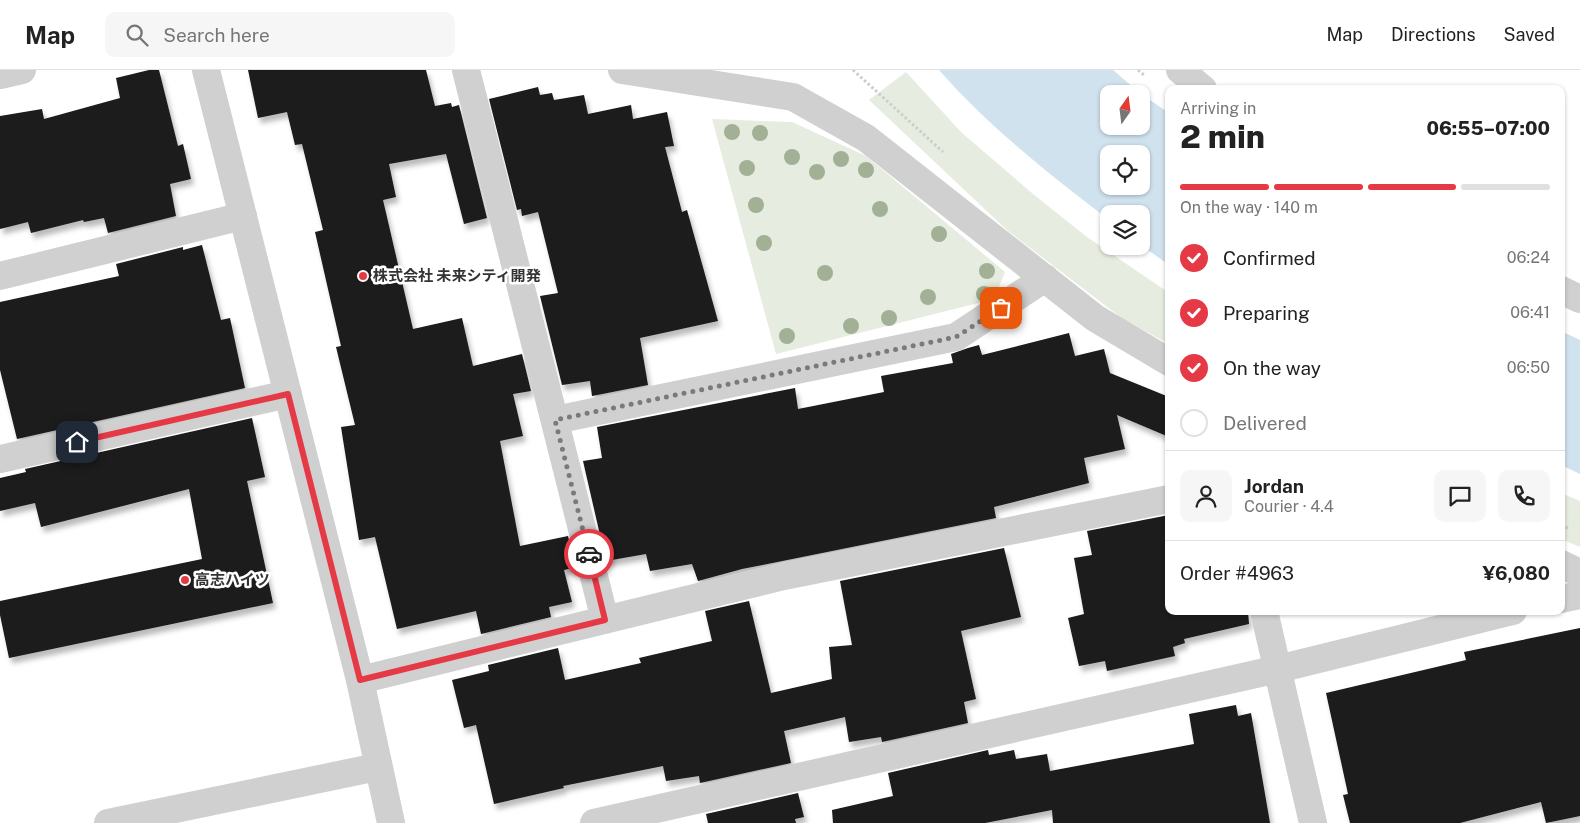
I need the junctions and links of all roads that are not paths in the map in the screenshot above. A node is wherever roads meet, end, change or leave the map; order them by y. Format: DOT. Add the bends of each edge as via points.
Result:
graph roads {
  1 [pos="22,70"];
  2 [pos="206,70"];
  3 [pos="466,70"];
  4 [pos="622,70"];
  5 [pos="1180,70"];
  6 [pos="0,75"];
  7 [pos="1198,85"];
  8 [pos="243,216"];
  9 [pos="0,276"];
  10 [pos="1045,278"];
  11 [pos="1565,292"];
  12 [pos="1580,300"];
  13 [pos="1165,360"];
  14 [pos="288,394"];
  15 [pos="555,420"];
  16 [pos="0,459"];
  17 [pos="1165,500"];
  18 [pos="1565,566"];
  19 [pos="1580,573"];
  20 [pos="1580,595"];
  21 [pos="1565,598"];
  22 [pos="1265,615"];
  23 [pos="1496,615"];
  24 [pos="605,620"];
  25 [pos="1278,669"];
  26 [pos="360,680"];
  27 [pos="377,767"];
  28 [pos="108,823"];
  29 [pos="391,823"];
  30 [pos="594,823"];
  31 [pos="1313,823"];
  1 -- 6 [label="street"];
  2 -- 8 [label="street"];
  3 -- 15 [label="street"];
  4 -- 10 [label="street" via="793,97 866,138"];
  5 -- 7 [label="street"];
  8 -- 9 [label="street"];
  8 -- 14 [label="street"];
  10 -- 13 [label="street" via="1095,318"];
  10 -- 15 [label="street" via="956,337"];
  11 -- 12 [label="street"];
  14 -- 16 [label="street"];
  14 -- 26 [label="street"];
  15 -- 24 [label="street"];
  17 -- 24 [label="street" via="784,576"];
  18 -- 19 [label="street"];
  20 -- 21 [label="street"];
  22 -- 25 [label="street"];
  23 -- 25 [label="street"];
  24 -- 26 [label="street"];
  25 -- 30 [label="street"];
  25 -- 31 [label="street"];
  26 -- 27 [label="street"];
  27 -- 28 [label="street"];
  27 -- 29 [label="street"];
}
